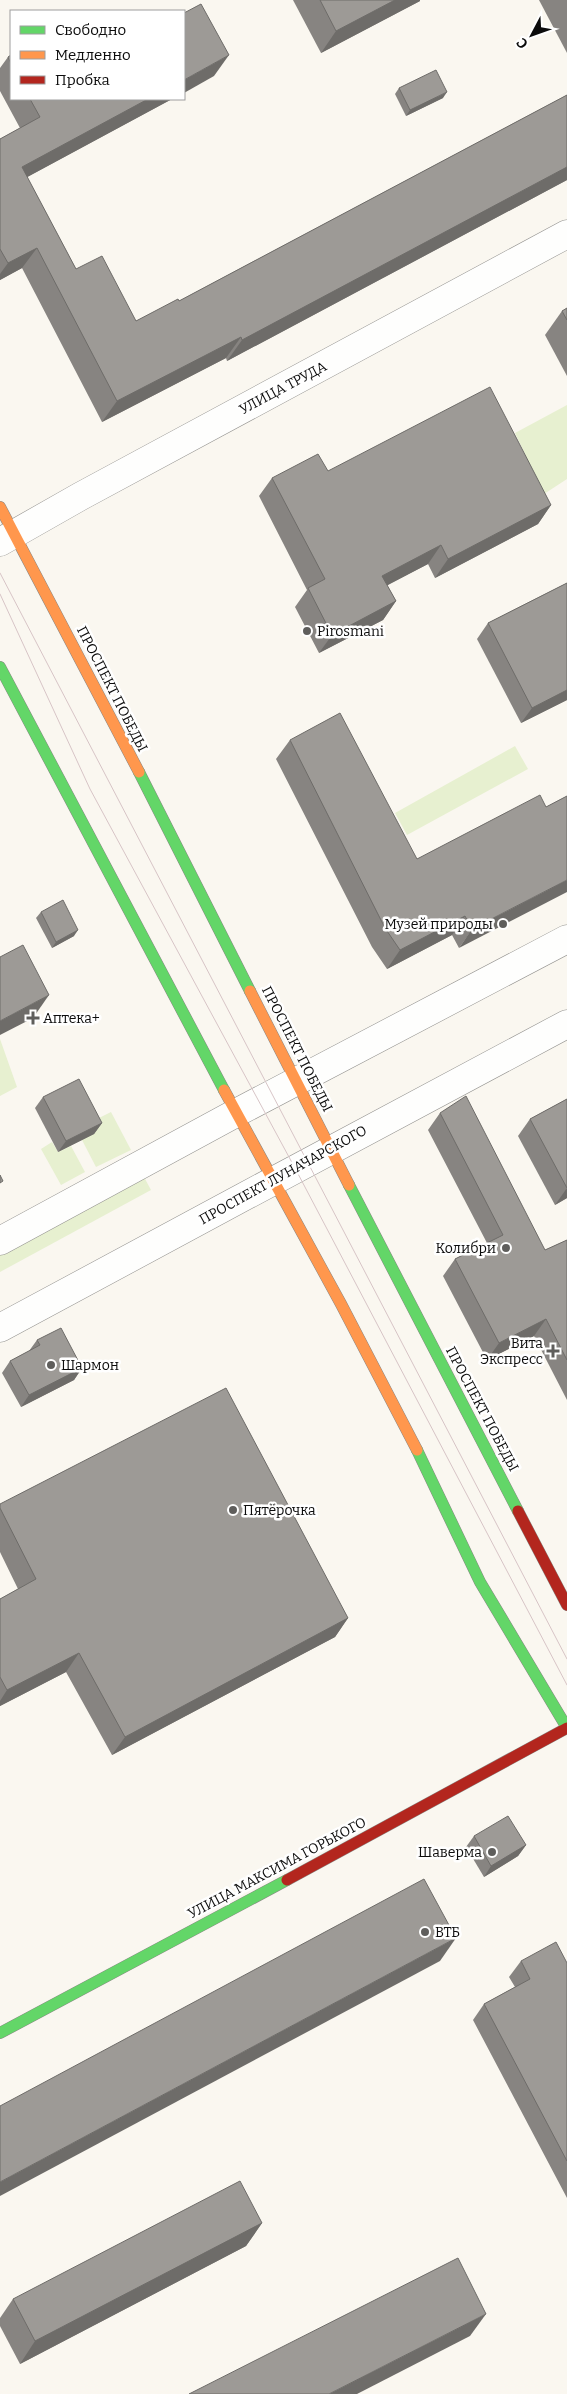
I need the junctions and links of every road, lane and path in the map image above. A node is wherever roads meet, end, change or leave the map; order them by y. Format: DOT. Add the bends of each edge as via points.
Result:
graph roads {
  1 [pos="567,234"];
  2 [pos="0,507"];
  3 [pos="7,538"];
  4 [pos="0,667"];
  5 [pos="567,939"];
  6 [pos="567,1024"];
  7 [pos="296,1083"];
  8 [pos="236,1113"];
  9 [pos="331,1149"];
  10 [pos="274,1180"];
  11 [pos="0,1241"];
  12 [pos="0,1328"];
  13 [pos="567,1605"];
  14 [pos="567,1728"];
  15 [pos="0,2033"];
  1 -- 3 [label="street, УЛИЦА ТРУДА"];
  2 -- 3 [label="main road, ПРОСПЕКТ ПОБЕДЫ"];
  3 -- 7 [label="main road, ПРОСПЕКТ ПОБЕДЫ" via="164,819"];
  4 -- 8 [label="main road"];
  5 -- 7 [label="street"];
  6 -- 9 [label="street, ПРОСПЕКТ ЛУНАЧАРСКОГО"];
  7 -- 8 [label="street"];
  7 -- 9 [label="main road, ПРОСПЕКТ ПОБЕДЫ"];
  8 -- 10 [label="main road"];
  8 -- 11 [label="street"];
  9 -- 10 [label="street, ПРОСПЕКТ ЛУНАЧАРСКОГО"];
  9 -- 13 [label="main road, ПРОСПЕКТ ПОБЕДЫ"];
  10 -- 12 [label="street, ПРОСПЕКТ ЛУНАЧАРСКОГО"];
  10 -- 14 [label="main road" via="402,1420 454,1533 498,1616"];
  14 -- 15 [label="main road, УЛИЦА МАКСИМА ГОРЬКОГО"];
}
